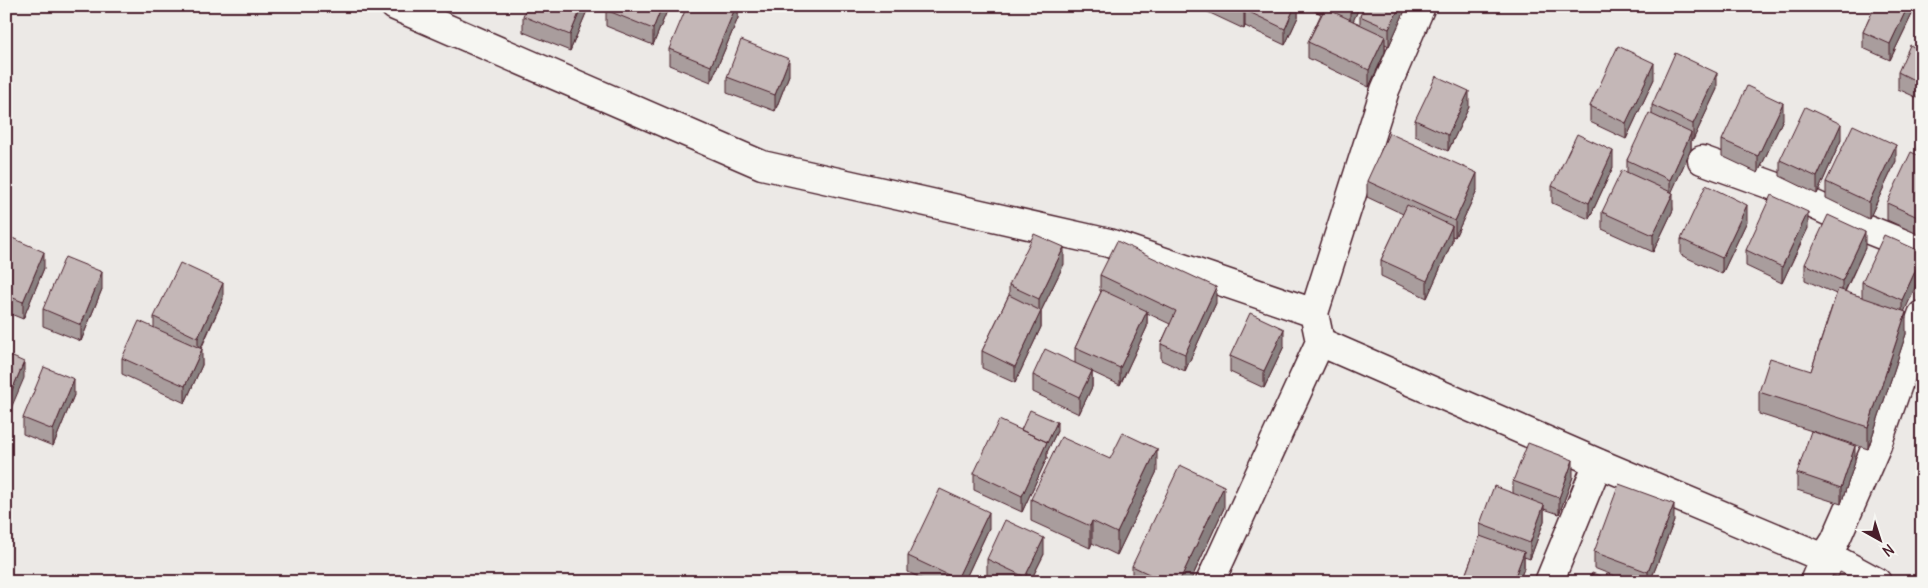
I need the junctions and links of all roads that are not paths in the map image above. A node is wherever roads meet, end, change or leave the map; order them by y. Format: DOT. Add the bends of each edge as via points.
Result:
graph roads {
  1 [pos="395,6"];
  2 [pos="1421,6"];
  3 [pos="1702,160"];
  4 [pos="1922,251"];
  5 [pos="1314,313"];
  6 [pos="1922,315"];
  7 [pos="1320,342"];
  8 [pos="1598,463"];
  9 [pos="1819,570"];
  10 [pos="1210,582"];
  11 [pos="1549,582"];
  12 [pos="1877,582"];
  1 -- 5 [label="street" via="762,165 1109,243"];
  2 -- 5 [label="street" via="1385,90"];
  3 -- 4 [label="street" via="1774,186"];
  5 -- 7 [label="street"];
  6 -- 9 [label="street" via="1877,445"];
  7 -- 8 [label="street"];
  7 -- 10 [label="street"];
  8 -- 9 [label="street"];
  8 -- 11 [label="street"];
  9 -- 12 [label="street" via="1842,564"];
}
